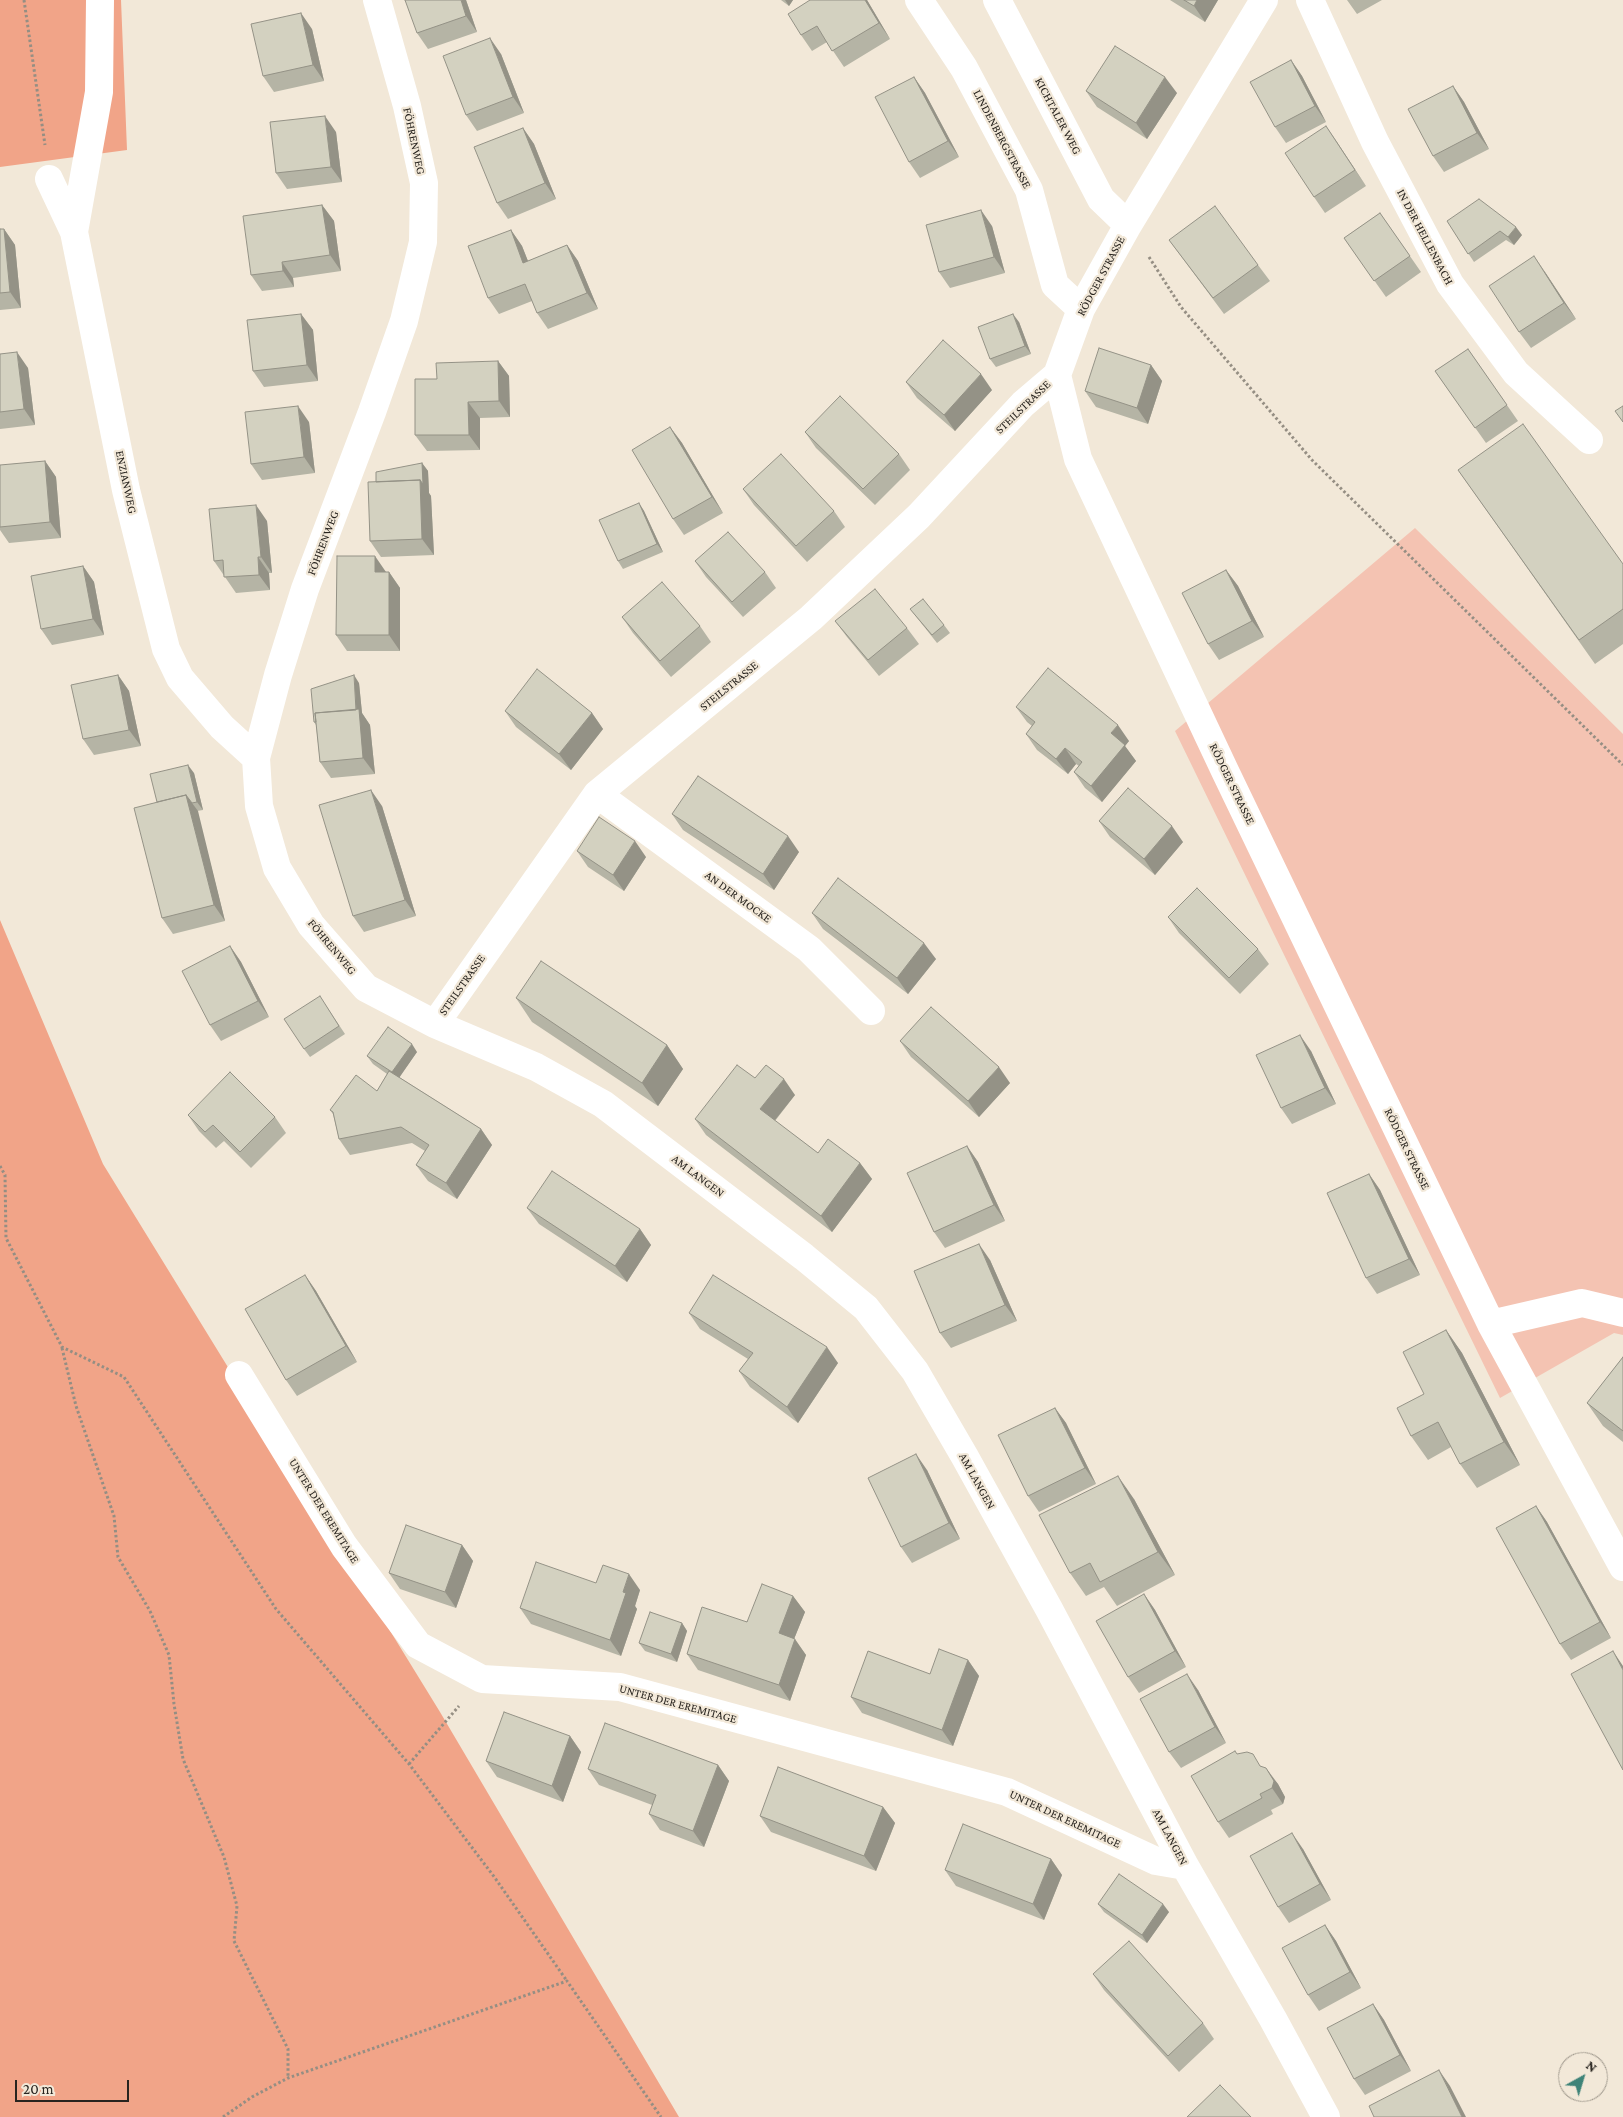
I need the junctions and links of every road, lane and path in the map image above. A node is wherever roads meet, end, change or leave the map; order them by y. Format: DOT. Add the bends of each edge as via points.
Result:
graph roads {
  1 [pos="24,0"];
  2 [pos="100,0"];
  3 [pos="377,0"];
  4 [pos="919,0"];
  5 [pos="997,0"];
  6 [pos="1264,0"];
  7 [pos="1310,0"];
  8 [pos="49,179"];
  9 [pos="1128,225"];
  10 [pos="74,232"];
  11 [pos="1081,309"];
  12 [pos="1056,375"];
  13 [pos="1589,440"];
  14 [pos="256,758"];
  15 [pos="1623,765"];
  16 [pos="597,794"];
  17 [pos="871,1010"];
  18 [pos="435,1024"];
  19 [pos="0,1166"];
  20 [pos="1623,1313"];
  21 [pos="1491,1324"];
  22 [pos="62,1347"];
  23 [pos="239,1375"];
  24 [pos="1623,1567"];
  25 [pos="482,1679"];
  26 [pos="409,1764"];
  27 [pos="1185,1866"];
  28 [pos="567,1982"];
  29 [pos="288,2078"];
  30 [pos="222,2117"];
  31 [pos="662,2117"];
  32 [pos="1326,2117"];
  1 -- 8 [label="path"];
  2 -- 10 [label="street" via="99,92"];
  3 -- 14 [label="street, FÖHRENWEG" via="407,106 424,183 423,242 404,322 305,589"];
  4 -- 11 [label="street, LINDENBERGSTRASSE" via="964,68 1030,190 1055,285"];
  5 -- 9 [label="street, KICHTALER WEG" via="1101,199"];
  6 -- 9 [label="street, RÖDGER STRASSE"];
  7 -- 13 [label="street, IN DER HELLENBACH" via="1375,142 1450,284 1516,374"];
  8 -- 10 [label="street, ENZIANWEG"];
  9 -- 11 [label="street, RÖDGER STRASSE"];
  9 -- 15 [label="path" via="1182,307 1312,460"];
  10 -- 14 [label="street, ENZIANWEG" via="126,490 166,649 180,678 222,727"];
  11 -- 12 [label="street, RÖDGER STRASSE"];
  12 -- 16 [label="street, STEILSTRASSE" via="1023,404 919,516 811,618"];
  12 -- 21 [label="street, RÖDGER STRASSE" via="1078,459"];
  14 -- 18 [label="street, FÖHRENWEG" via="259,806 277,868 311,925 366,988"];
  16 -- 17 [label="street, AN DER MOCKE" via="809,949"];
  16 -- 18 [label="street, STEILSTRASSE"];
  18 -- 27 [label="street, AM LANGEN" via="536,1067 603,1104 804,1256 866,1308 920,1380 1044,1601"];
  19 -- 22 [label="path" via="5,1175 6,1238"];
  20 -- 21 [label="street" via="1582,1302"];
  21 -- 24 [label="street, RÖDGER STRASSE"];
  22 -- 26 [label="path" via="124,1378 276,1608"];
  22 -- 29 [label="path" via="76,1406 114,1516 118,1557 150,1611 169,1655 183,1759 224,1857 237,1906 234,1941 288,2048"];
  23 -- 25 [label="street, UNTER DER EREMITAGE" via="344,1546 418,1645"];
  25 -- 26 [label="path"];
  25 -- 27 [label="street, UNTER DER EREMITAGE" via="620,1687 1007,1792 1156,1862"];
  26 -- 28 [label="path" via="495,1878"];
  27 -- 32 [label="street, AM LANGEN"];
  28 -- 29 [label="path"];
  28 -- 31 [label="path"];
  29 -- 30 [label="path"];
}
